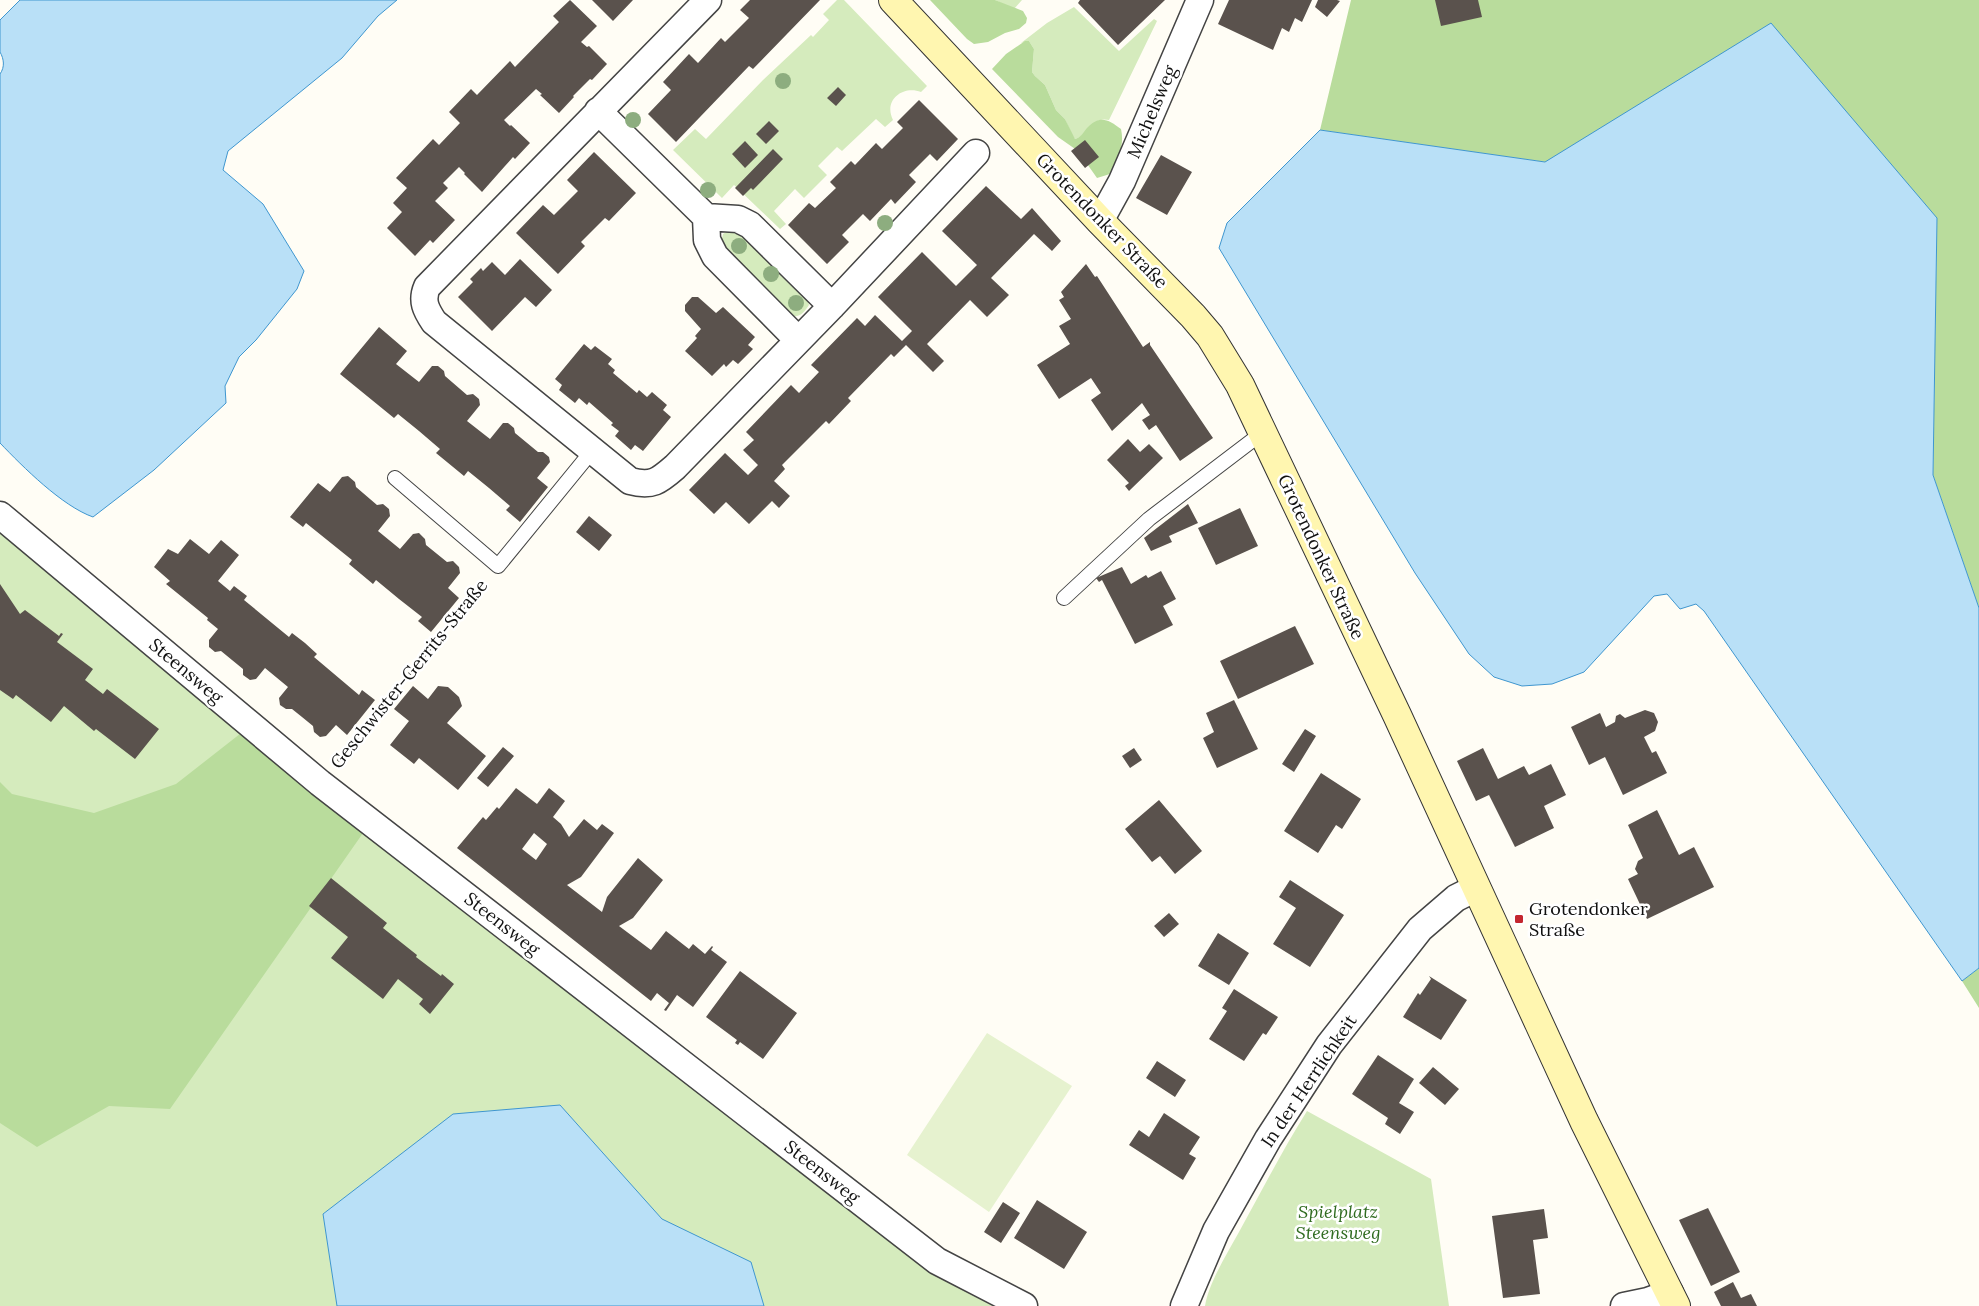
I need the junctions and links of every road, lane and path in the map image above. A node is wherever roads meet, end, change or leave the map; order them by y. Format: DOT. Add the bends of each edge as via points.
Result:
graph roads {
  1 [pos="708,0"];
  2 [pos="893,0"];
  3 [pos="1200,0"];
  4 [pos="598,111"];
  5 [pos="976,154"];
  6 [pos="706,217"];
  7 [pos="1100,221"];
  8 [pos="832,306"];
  9 [pos="798,340"];
  10 [pos="1262,433"];
  11 [pos="592,451"];
  12 [pos="395,478"];
  13 [pos="0,515"];
  14 [pos="498,566"];
  15 [pos="1064,598"];
  16 [pos="320,783"];
  17 [pos="1476,888"];
  18 [pos="1673,1299"];
  19 [pos="1024,1306"];
  20 [pos="1184,1306"];
  21 [pos="1624,1306"];
  1 -- 4 [label="street"];
  2 -- 7 [label="main road, Grotendonker Straße"];
  3 -- 7 [label="street, Michelsweg" via="1122,182"];
  4 -- 6 [label="street"];
  4 -- 11 [label="street" via="426,287 423,296 434,322"];
  5 -- 8 [label="street"];
  6 -- 8 [label="street" via="738,219 750,225"];
  6 -- 9 [label="street" via="707,240 715,256"];
  7 -- 10 [label="main road, Grotendonker Straße" via="1210,336 1240,385"];
  8 -- 9 [label="street"];
  9 -- 11 [label="street" via="662,478 652,483 630,481"];
  10 -- 15 [label="lane" via="1150,519"];
  10 -- 17 [label="main road, Grotendonker Straße"];
  11 -- 14 [label="lane, Geschwister-Gerrits-Straße"];
  12 -- 14 [label="lane, Geschwister-Gerrits-Straße"];
  13 -- 16 [label="street, Steensweg"];
  14 -- 16 [label="path, Geschwister-Gerrits-Straße"];
  16 -- 19 [label="street, Steensweg" via="937,1261"];
  17 -- 18 [label="main road, Grotendonker Straße" via="1584,1121"];
  17 -- 20 [label="street, In der Herrlichkeit" via="1456,898 1420,930 1329,1044 1268,1139 1221,1223"];
  18 -- 21 [label="street" via="1648,1300"];
}
